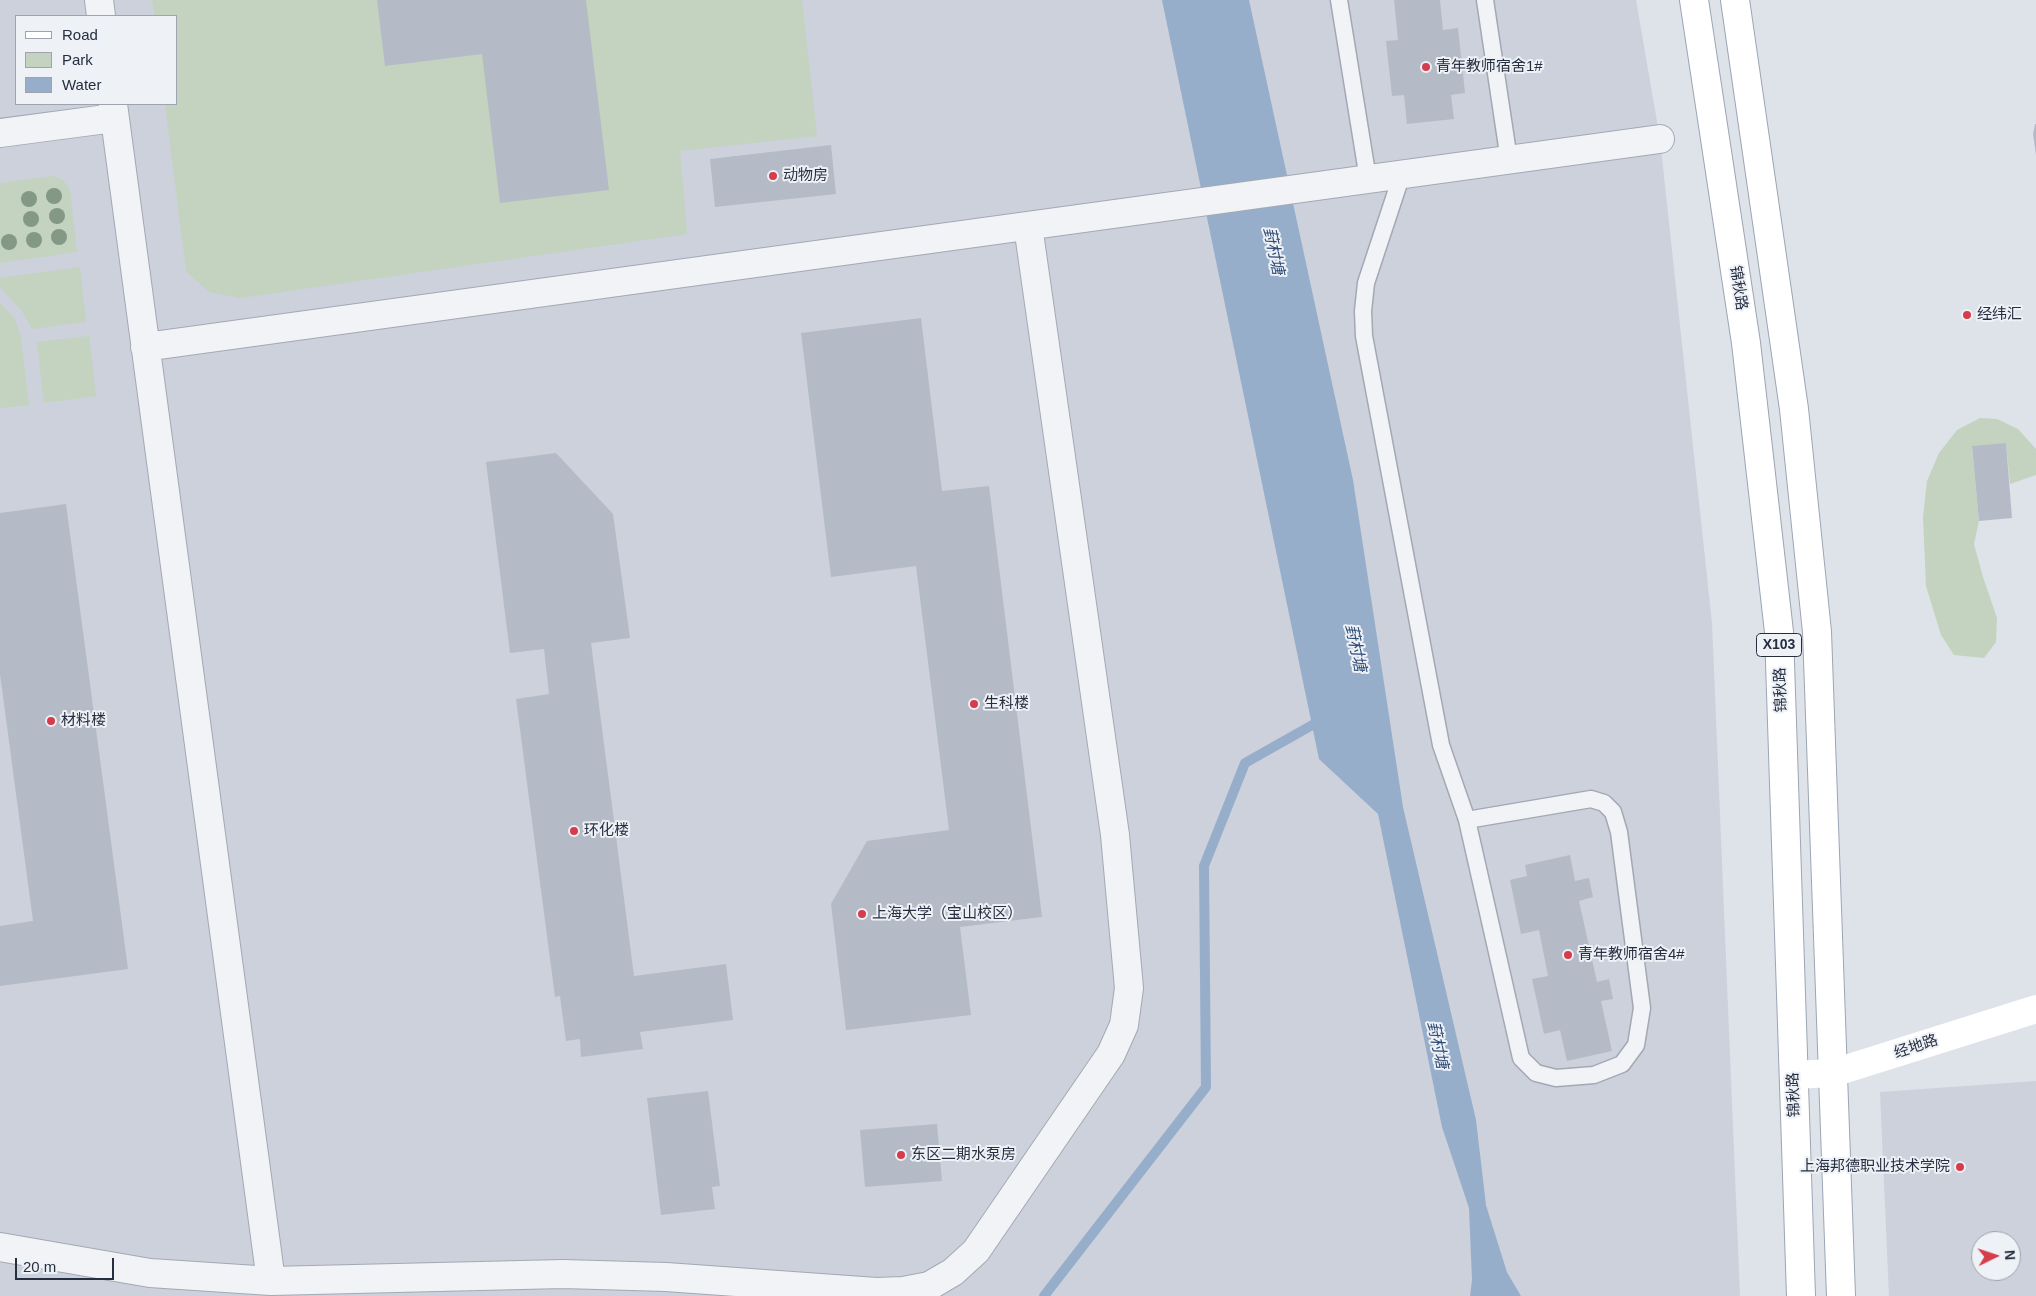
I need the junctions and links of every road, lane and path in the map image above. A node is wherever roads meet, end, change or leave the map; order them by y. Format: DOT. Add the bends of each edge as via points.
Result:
graph roads {
  1 [pos="99,0"];
  2 [pos="1339,0"];
  3 [pos="1485,0"];
  4 [pos="1694,0"];
  5 [pos="1734,0"];
  6 [pos="101,15"];
  7 [pos="113,111"];
  8 [pos="0,133"];
  9 [pos="1660,139"];
  10 [pos="1509,160"];
  11 [pos="1402,174"];
  12 [pos="1368,179"];
  13 [pos="1028,226"];
  14 [pos="145,347"];
  15 [pos="1468,820"];
  16 [pos="2036,1009"];
  17 [pos="1833,1073"];
  18 [pos="1794,1075"];
  19 [pos="0,1247"];
  20 [pos="271,1281"];
  21 [pos="1801,1296"];
  22 [pos="1841,1296"];
  1 -- 6 [label="street"];
  2 -- 12 [label="lane"];
  3 -- 10 [label="lane"];
  4 -- 18 [label="main road, 锦秋路 / X103" via="1746,343 1779,632"];
  5 -- 17 [label="main road, X103" via="1794,409 1817,632"];
  7 -- 8 [label="street"];
  7 -- 14 [label="street"];
  9 -- 10 [label="street"];
  10 -- 11 [label="street"];
  11 -- 12 [label="street"];
  11 -- 15 [label="lane" via="1366,283 1364,336 1441,745"];
  12 -- 13 [label="street"];
  13 -- 14 [label="street"];
  13 -- 20 [label="street" via="1115,835 1129,988 1124,1025 1111,1054 976,1251 953,1272 929,1286 903,1291 563,1274"];
  14 -- 20 [label="street"];
  15 -- 15 [label="lane" via="1521,1058 1536,1073 1556,1078 1594,1075 1622,1064 1636,1045 1642,1008 1619,832 1613,812 1604,803 1591,799"];
  16 -- 17 [label="main road, 经地路"];
  17 -- 18 [label="main road, 经地路"];
  17 -- 22 [label="main road, X103"];
  18 -- 21 [label="main road, 锦秋路 / X103"];
  19 -- 20 [label="street" via="150,1273"];
}
